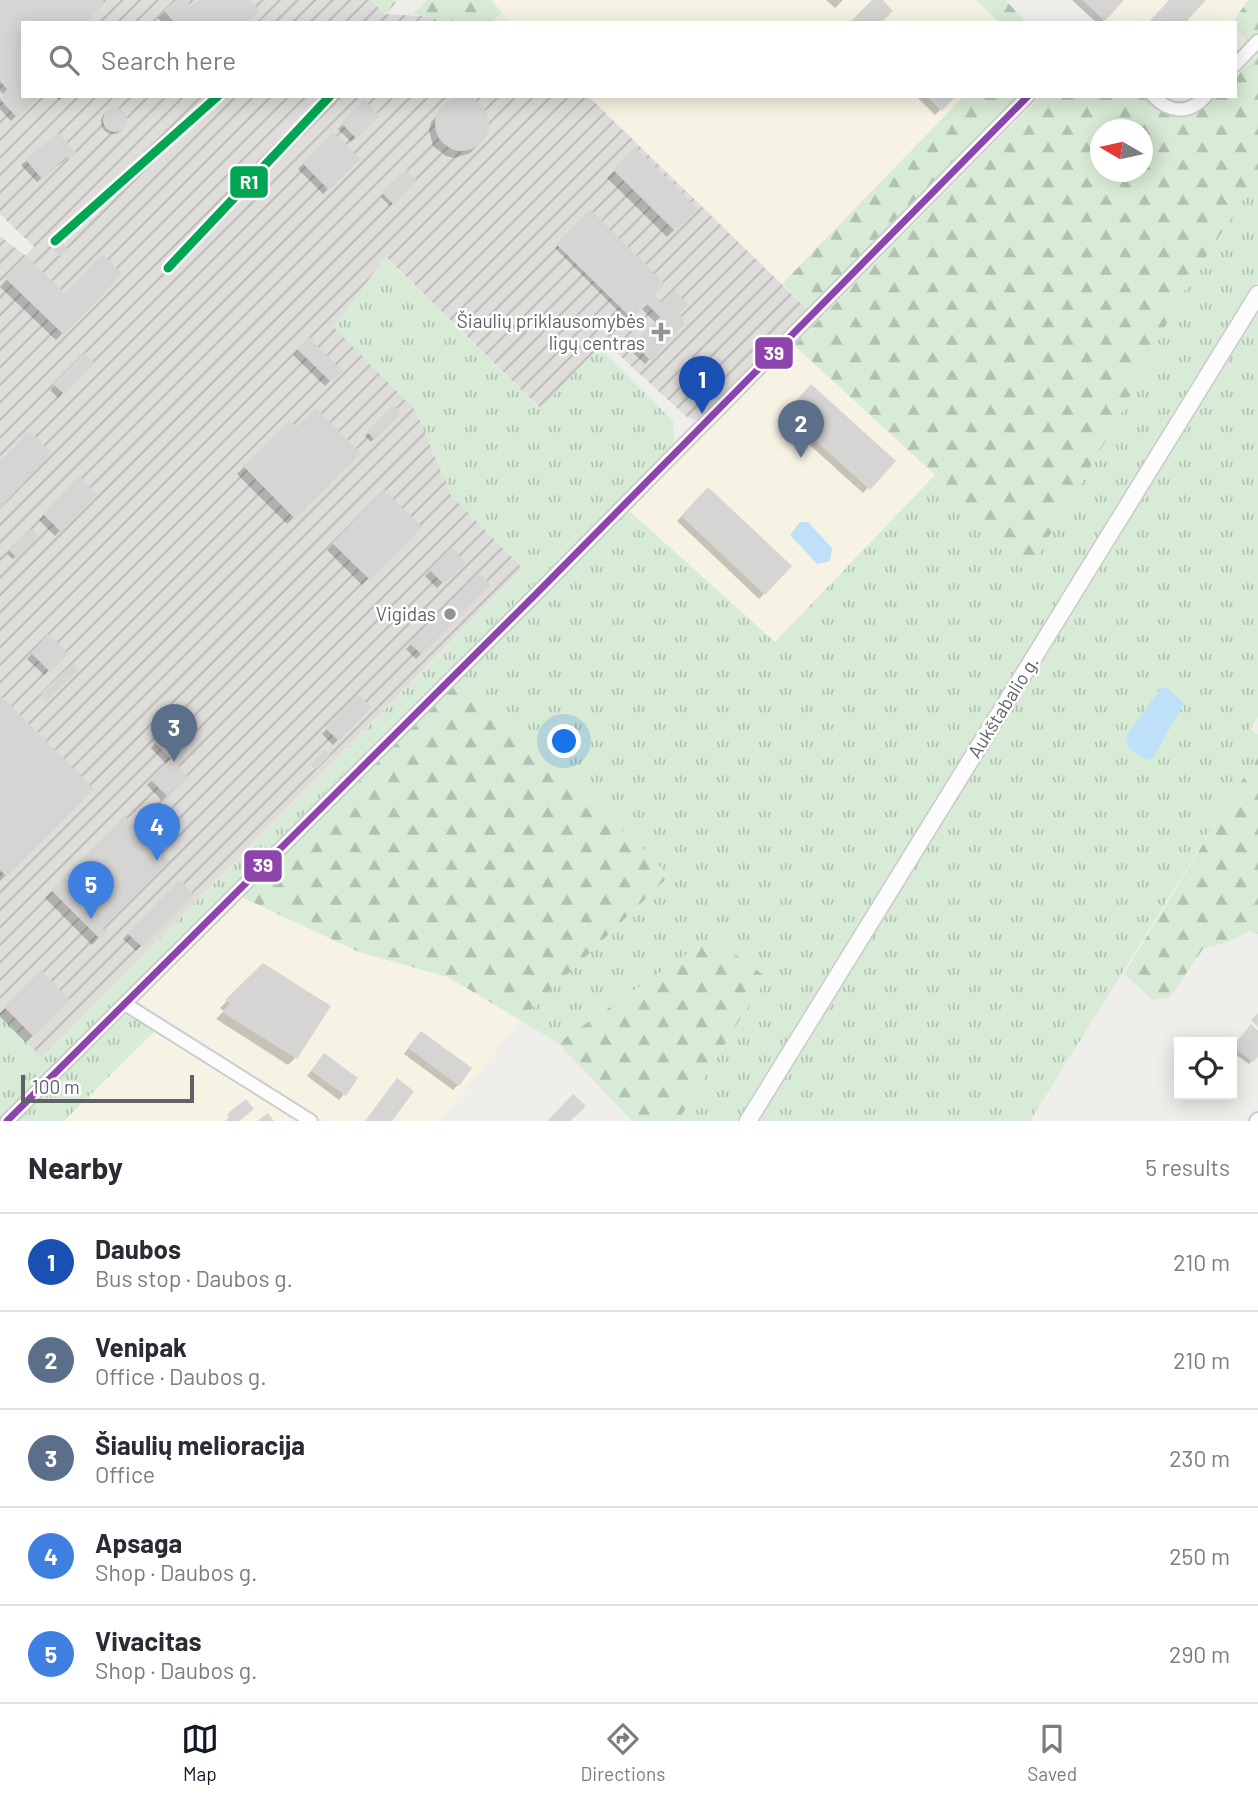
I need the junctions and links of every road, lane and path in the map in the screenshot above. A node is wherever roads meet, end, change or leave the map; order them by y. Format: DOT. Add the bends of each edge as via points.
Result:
graph roads {
  1 [pos="1258,41"];
  2 [pos="1237,63"];
  3 [pos="1026,98"];
  4 [pos="1155,98"];
  5 [pos="1203,98"];
  6 [pos="1258,294"];
  7 [pos="125,1004"];
  8 [pos="7,1121"];
  9 [pos="311,1121"];
  10 [pos="748,1121"];
  1 -- 2 [label="street"];
  3 -- 7 [label="street"];
  4 -- 5 [label="street" via="1178,111"];
  6 -- 10 [label="main road, Aukštabalio g."];
  7 -- 8 [label="street"];
  7 -- 9 [label="street"];
}
